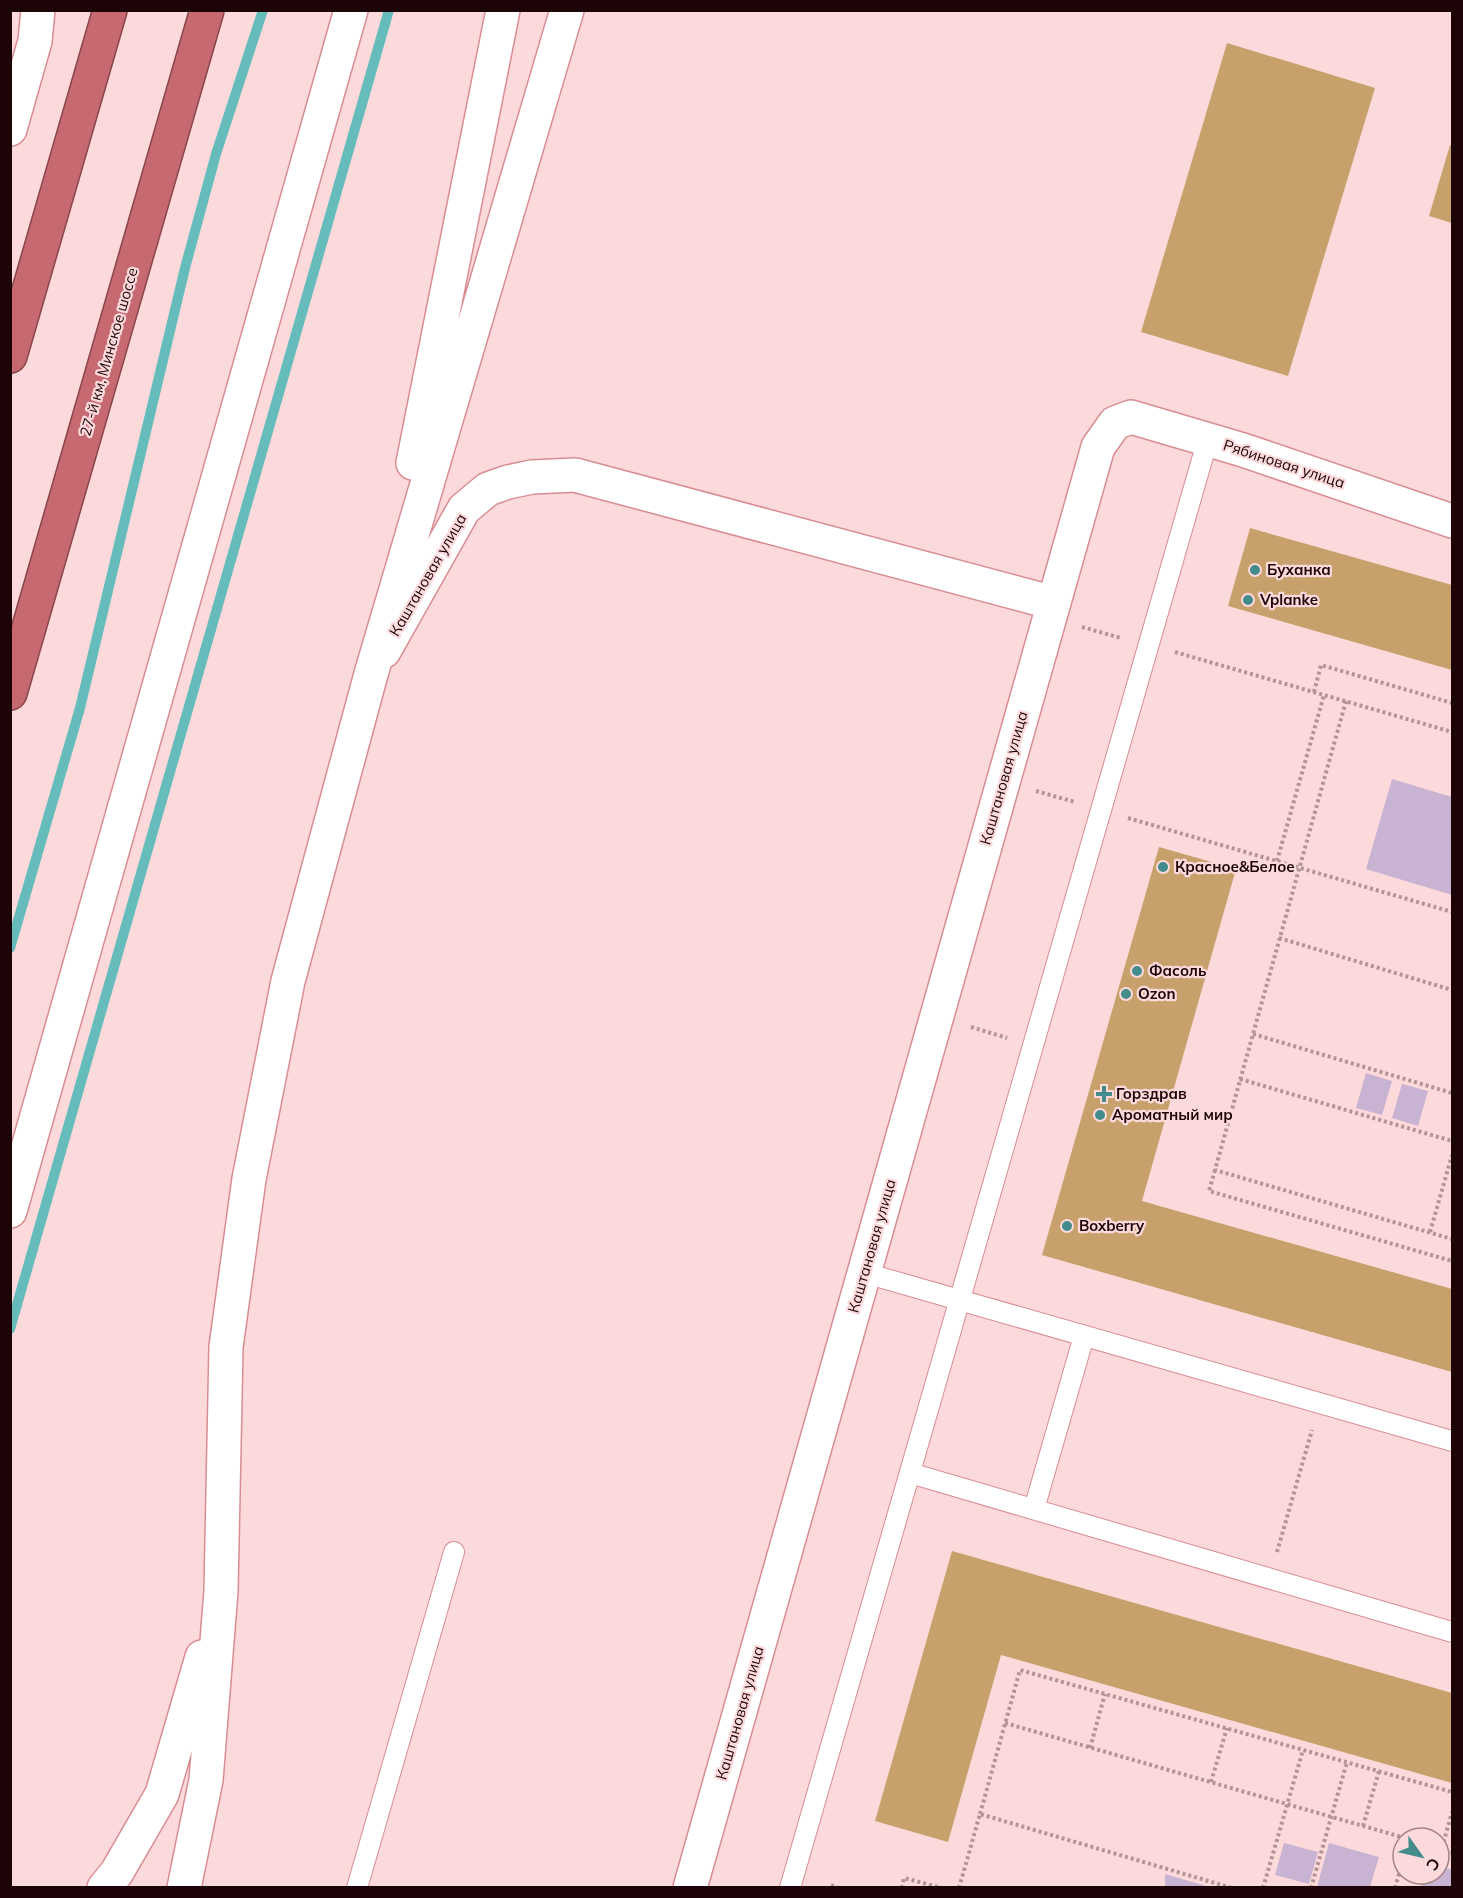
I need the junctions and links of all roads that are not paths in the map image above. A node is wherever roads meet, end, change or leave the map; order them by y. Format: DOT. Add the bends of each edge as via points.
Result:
graph roads {
  1 [pos="38,10"];
  2 [pos="110,10"];
  3 [pos="207,10"];
  4 [pos="351,10"];
  5 [pos="503,10"];
  6 [pos="567,10"];
  7 [pos="10,129"];
  8 [pos="10,356"];
  9 [pos="1115,423"];
  10 [pos="1208,439"];
  11 [pos="1452,521"];
  12 [pos="1054,603"];
  13 [pos="371,674"];
  14 [pos="10,693"];
  15 [pos="10,1211"];
  16 [pos="865,1273"];
  17 [pos="960,1300"];
  18 [pos="1084,1336"];
  19 [pos="1452,1441"];
  20 [pos="910,1473"];
  21 [pos="1034,1509"];
  22 [pos="453,1551"];
  23 [pos="221,1591"];
  24 [pos="1452,1632"];
  25 [pos="104,1887"];
  26 [pos="184,1887"];
  27 [pos="357,1887"];
  28 [pos="690,1887"];
  29 [pos="790,1887"];
  1 -- 7 [label="street" via="35,41"];
  2 -- 8 [label="highway"];
  3 -- 14 [label="highway, 27-й км, Минское шоссе"];
  4 -- 15 [label="street"];
  5 -- 13 [label="street"];
  6 -- 13 [label="street"];
  9 -- 10 [label="street, Рябиновая улица" via="1131,417"];
  9 -- 12 [label="street, Каштановая улица" via="1098,447"];
  10 -- 11 [label="street, Рябиновая улица"];
  10 -- 17 [label="lane"];
  12 -- 13 [label="street, Каштановая улица" via="575,475 532,477 488,489 464,509"];
  12 -- 16 [label="street, Каштановая улица"];
  13 -- 23 [label="street" via="288,981 249,1179 226,1347"];
  16 -- 17 [label="lane"];
  16 -- 28 [label="street, Каштановая улица"];
  17 -- 18 [label="lane"];
  17 -- 20 [label="lane"];
  18 -- 19 [label="lane"];
  18 -- 21 [label="lane"];
  20 -- 21 [label="lane"];
  20 -- 29 [label="lane"];
  21 -- 24 [label="lane"];
  22 -- 27 [label="lane"];
  23 -- 25 [label="street" via="162,1794 117,1872"];
  23 -- 26 [label="street" via="206,1780"];
}
